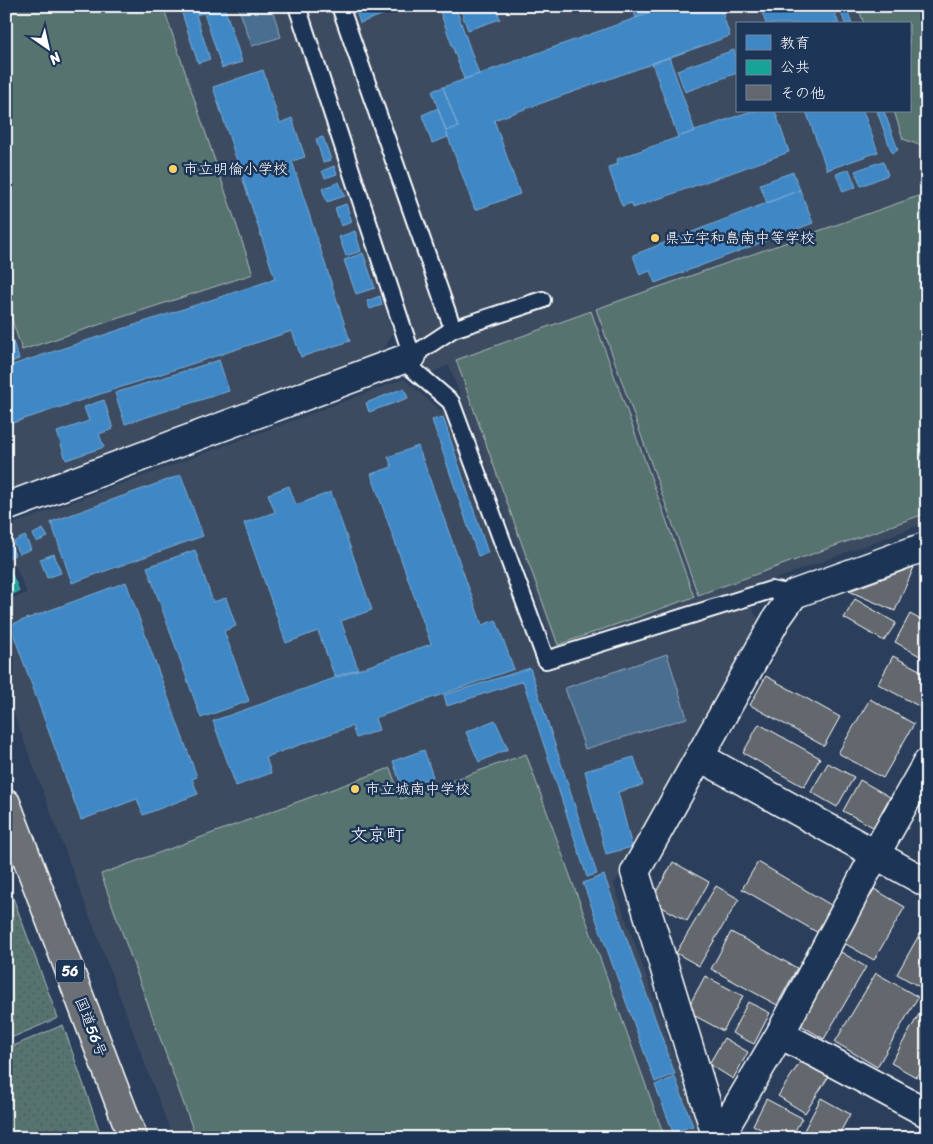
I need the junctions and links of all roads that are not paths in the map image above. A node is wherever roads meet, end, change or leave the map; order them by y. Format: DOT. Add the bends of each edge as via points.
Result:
graph roads {
  1 [pos="296,6"];
  2 [pos="340,6"];
  3 [pos="542,300"];
  4 [pos="453,329"];
  5 [pos="407,358"];
  6 [pos="6,507"];
  7 [pos="927,546"];
  8 [pos="794,594"];
  9 [pos="700,758"];
  10 [pos="927,763"];
  11 [pos="6,804"];
  12 [pos="875,855"];
  13 [pos="927,883"];
  14 [pos="780,1034"];
  15 [pos="927,1113"];
  16 [pos="716,1134"];
  17 [pos="133,1138"];
  1 -- 5 [label="lane"];
  2 -- 4 [label="lane"];
  3 -- 4 [label="lane"];
  4 -- 5 [label="lane"];
  5 -- 6 [label="street"];
  5 -- 8 [label="lane" via="451,402 546,660 771,590"];
  7 -- 8 [label="street"];
  8 -- 9 [label="street" via="777,618"];
  9 -- 12 [label="street"];
  9 -- 16 [label="street" via="635,872"];
  10 -- 12 [label="street"];
  11 -- 17 [label="highway, 国道56号 / 56"];
  12 -- 13 [label="street"];
  12 -- 14 [label="street"];
  14 -- 15 [label="street"];
  14 -- 16 [label="street" via="727,1124"];
}
